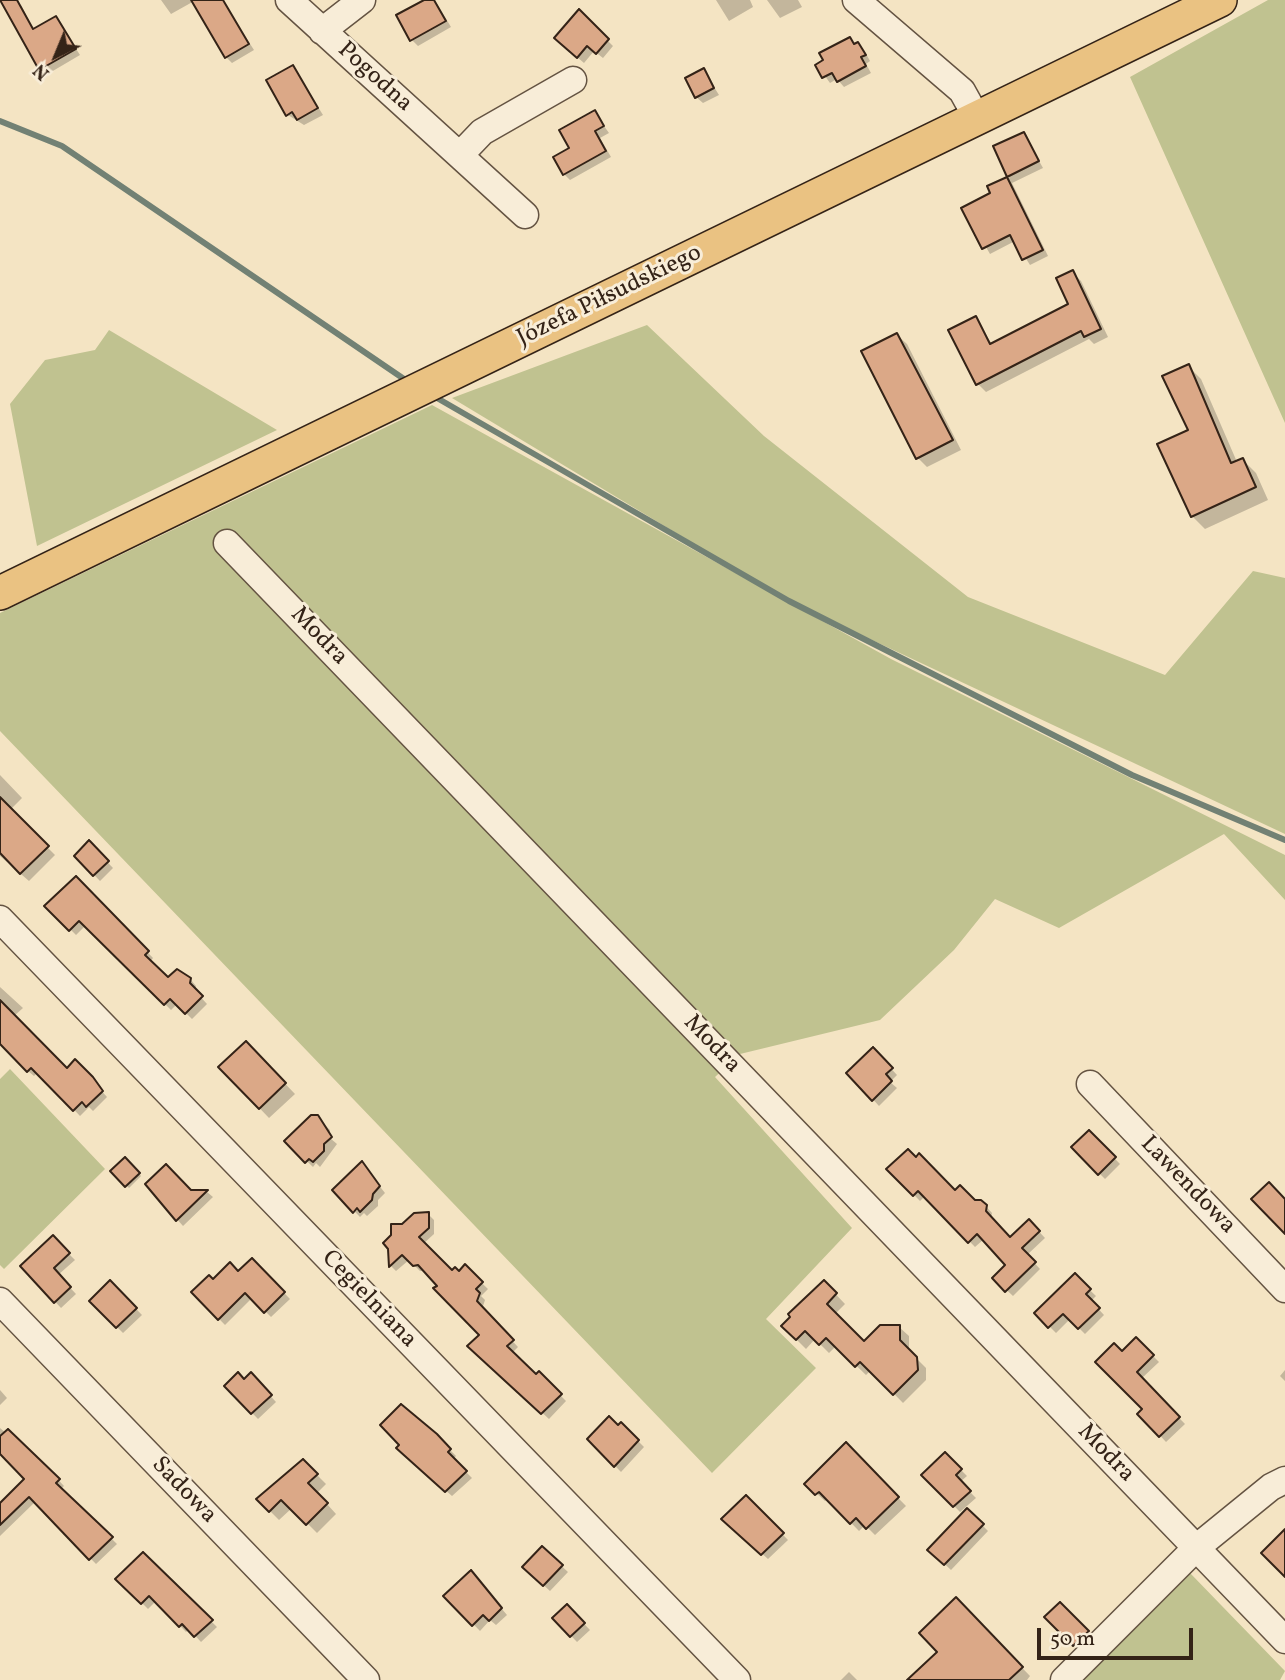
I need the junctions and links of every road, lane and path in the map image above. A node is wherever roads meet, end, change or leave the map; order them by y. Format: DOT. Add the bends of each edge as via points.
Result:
graph roads {
  1 [pos="289,0"];
  2 [pos="362,0"];
  3 [pos="856,0"];
  4 [pos="1220,0"];
  5 [pos="323,31"];
  6 [pos="573,80"];
  7 [pos="977,118"];
  8 [pos="460,155"];
  9 [pos="525,215"];
  10 [pos="227,543"];
  11 [pos="0,593"];
  12 [pos="0,919"];
  13 [pos="1090,1084"];
  14 [pos="1285,1289"];
  15 [pos="0,1301"];
  16 [pos="1285,1480"];
  17 [pos="1196,1548"];
  18 [pos="1285,1640"];
  19 [pos="366,1680"];
  20 [pos="737,1680"];
  21 [pos="1064,1680"];
  1 -- 5 [label="street, Pogodna"];
  2 -- 5 [label="street"];
  3 -- 7 [label="street" via="962,91"];
  4 -- 7 [label="main road, Józefa Piłsudskiego"];
  5 -- 8 [label="street, Pogodna"];
  6 -- 8 [label="street" via="482,132"];
  7 -- 11 [label="main road, Józefa Piłsudskiego"];
  8 -- 9 [label="street, Pogodna"];
  10 -- 17 [label="street, Modra"];
  12 -- 20 [label="street, Cegielniana"];
  13 -- 14 [label="street, Lawendowa"];
  15 -- 19 [label="street, Sadowa"];
  16 -- 17 [label="street"];
  17 -- 18 [label="street, Modra"];
  17 -- 21 [label="street"];
}
